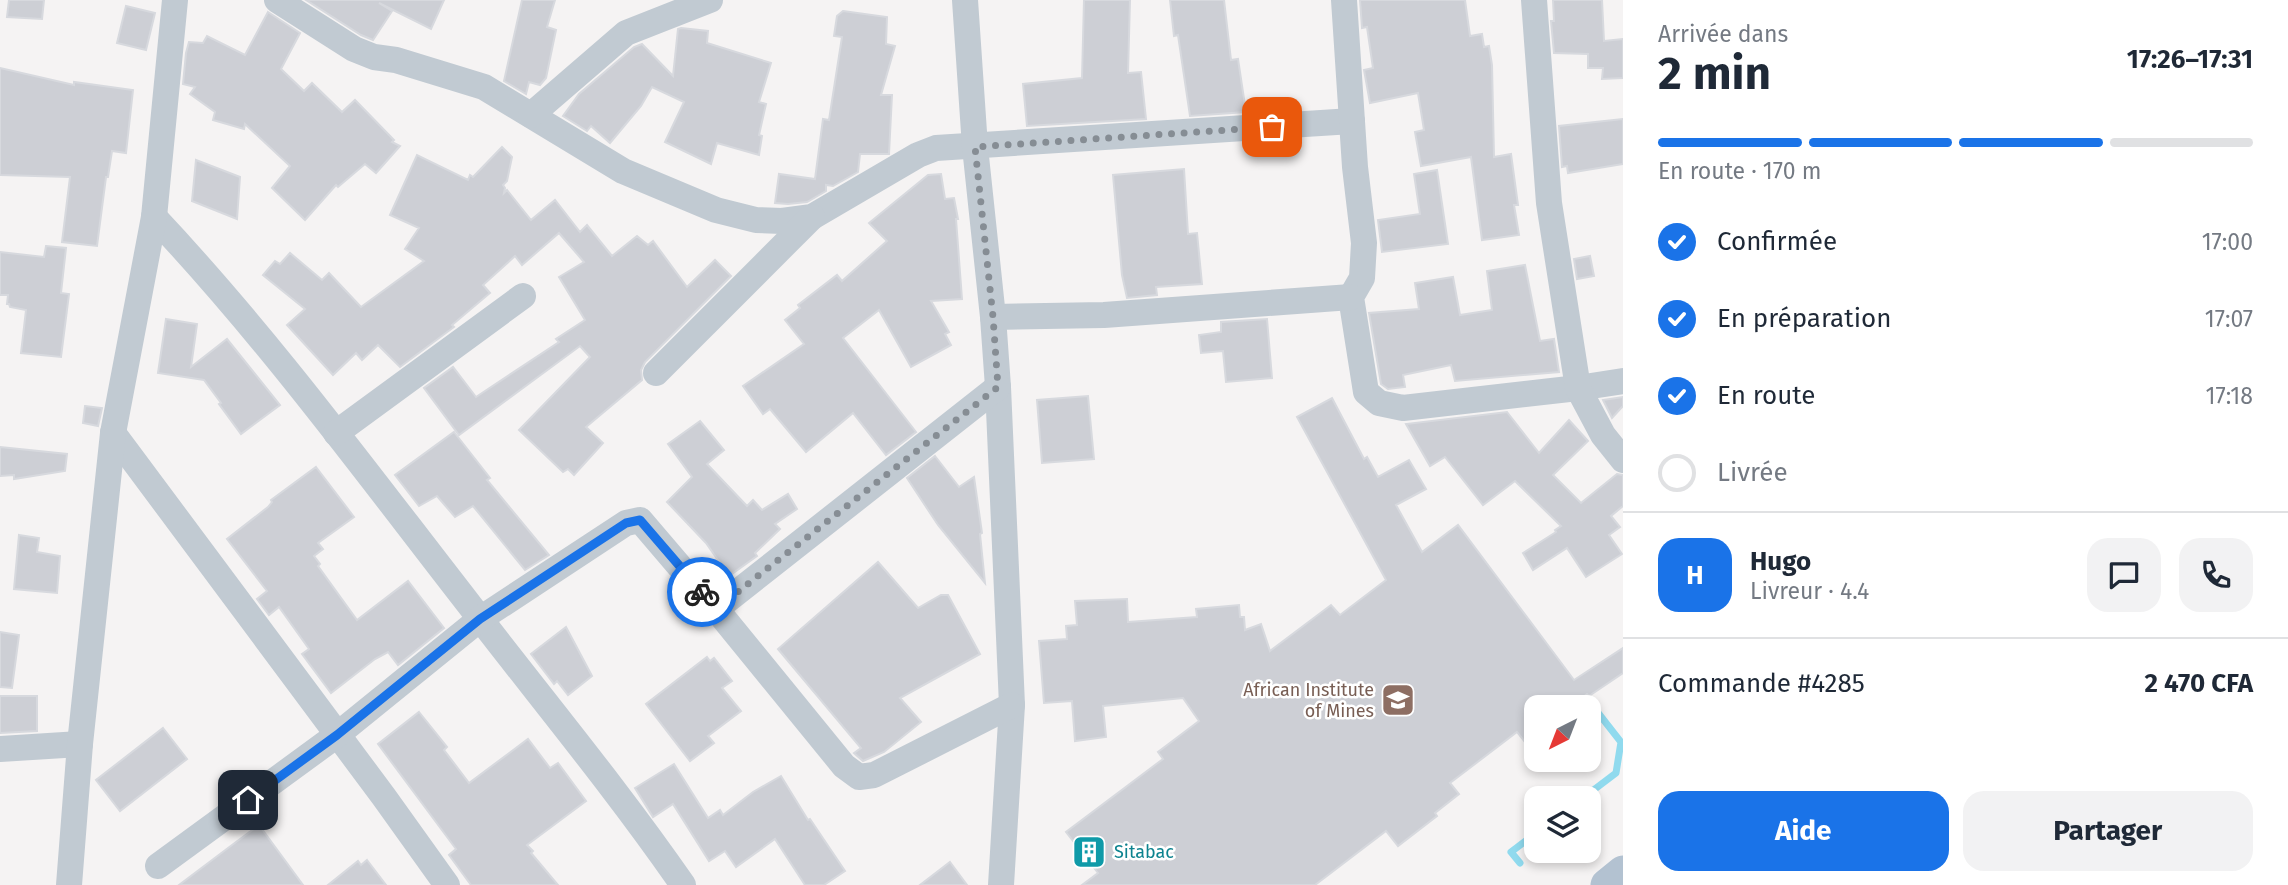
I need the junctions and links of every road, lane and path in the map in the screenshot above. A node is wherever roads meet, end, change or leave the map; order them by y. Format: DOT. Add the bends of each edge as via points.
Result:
graph roads {
  1 [pos="175,0"];
  2 [pos="277,0"];
  3 [pos="710,0"];
  4 [pos="965,0"];
  5 [pos="1344,0"];
  6 [pos="1534,0"];
  7 [pos="531,115"];
  8 [pos="1352,121"];
  9 [pos="975,147"];
  10 [pos="154,217"];
  11 [pos="812,217"];
  12 [pos="523,296"];
  13 [pos="1351,297"];
  14 [pos="993,317"];
  15 [pos="656,373"];
  16 [pos="1623,381"];
  17 [pos="998,387"];
  18 [pos="1578,388"];
  19 [pos="113,433"];
  20 [pos="336,433"];
  21 [pos="1623,460"];
  22 [pos="716,609"];
  23 [pos="480,619"];
  24 [pos="1012,705"];
  25 [pos="337,735"];
  26 [pos="80,744"];
  27 [pos="0,749"];
  28 [pos="158,866"];
  29 [pos="1623,872"];
  30 [pos="73,882"];
  31 [pos="447,885"];
  32 [pos="683,885"];
  33 [pos="1001,885"];
  34 [pos="1607,885"];
  1 -- 10 [label="street"];
  2 -- 7 [label="street" via="355,49 484,87"];
  3 -- 7 [label="street" via="626,33"];
  4 -- 9 [label="street"];
  5 -- 8 [label="street"];
  6 -- 18 [label="street" via="1549,203"];
  7 -- 11 [label="street" via="623,171 716,209 756,220"];
  8 -- 9 [label="street"];
  8 -- 13 [label="street" via="1364,243 1362,278"];
  9 -- 11 [label="street" via="936,148 918,155"];
  9 -- 14 [label="street"];
  10 -- 19 [label="street"];
  10 -- 20 [label="street" via="286,368"];
  11 -- 15 [label="street"];
  12 -- 20 [label="street"];
  13 -- 14 [label="street" via="1104,315"];
  13 -- 18 [label="street" via="1366,392 1379,403 1403,408"];
  14 -- 17 [label="street"];
  16 -- 18 [label="street"];
  17 -- 22 [label="street"];
  17 -- 24 [label="street"];
  18 -- 21 [label="street" via="1603,435"];
  19 -- 25 [label="street"];
  19 -- 26 [label="street"];
  20 -- 23 [label="street"];
  22 -- 23 [label="street" via="640,520 626,523"];
  22 -- 24 [label="street" via="844,766 859,777 874,775"];
  23 -- 25 [label="street"];
  23 -- 32 [label="street" via="637,818"];
  24 -- 33 [label="street"];
  25 -- 28 [label="street"];
  25 -- 31 [label="street"];
  26 -- 27 [label="street"];
  26 -- 30 [label="street"];
  29 -- 34 [label="main road"];
}
